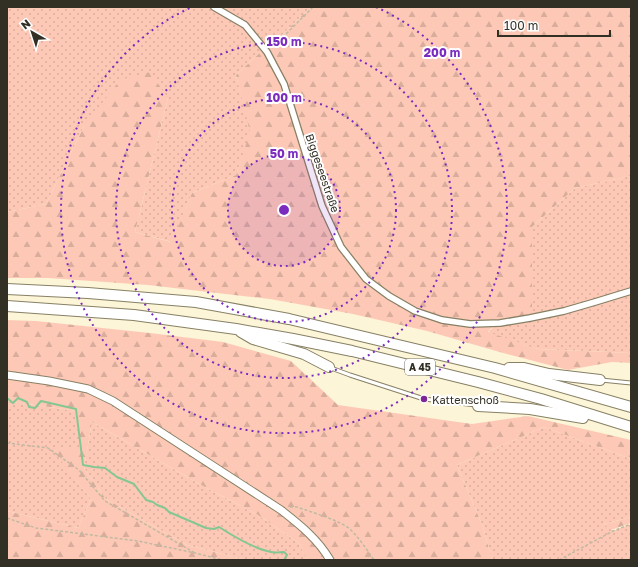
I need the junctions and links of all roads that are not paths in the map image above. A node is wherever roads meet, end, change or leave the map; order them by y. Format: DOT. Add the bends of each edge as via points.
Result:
graph roads {
  1 [pos="214,7"];
  2 [pos="7,290"];
  3 [pos="631,291"];
  4 [pos="7,306"];
  5 [pos="236,329"];
  6 [pos="329,367"];
  7 [pos="494,368"];
  8 [pos="7,375"];
  9 [pos="600,380"];
  10 [pos="631,383"];
  11 [pos="478,406"];
  12 [pos="631,407"];
  13 [pos="602,418"];
  14 [pos="631,427"];
  15 [pos="330,560"];
  1 -- 3 [label="street, Biggeseestraße" via="245,25 267,52 284,84 322,206 341,247 366,278 389,296 415,311 442,320 470,324 530,318 580,307"];
  2 -- 7 [label="highway, A 45" via="88,293 196,302 289,319"];
  4 -- 5 [label="highway, A 45" via="134,315"];
  5 -- 6 [label="highway" via="252,339 304,354"];
  5 -- 13 [label="highway, A 45" via="352,351 418,367 541,399"];
  6 -- 11 [label="lane" via="424,399"];
  7 -- 9 [label="highway" via="524,368 549,374"];
  7 -- 12 [label="highway, A 45"];
  8 -- 15 [label="street" via="88,389 119,405 281,510 319,543"];
  9 -- 10 [label="lane"];
  11 -- 13 [label="highway" via="530,409 589,419"];
  13 -- 14 [label="highway, A 45"];
}
